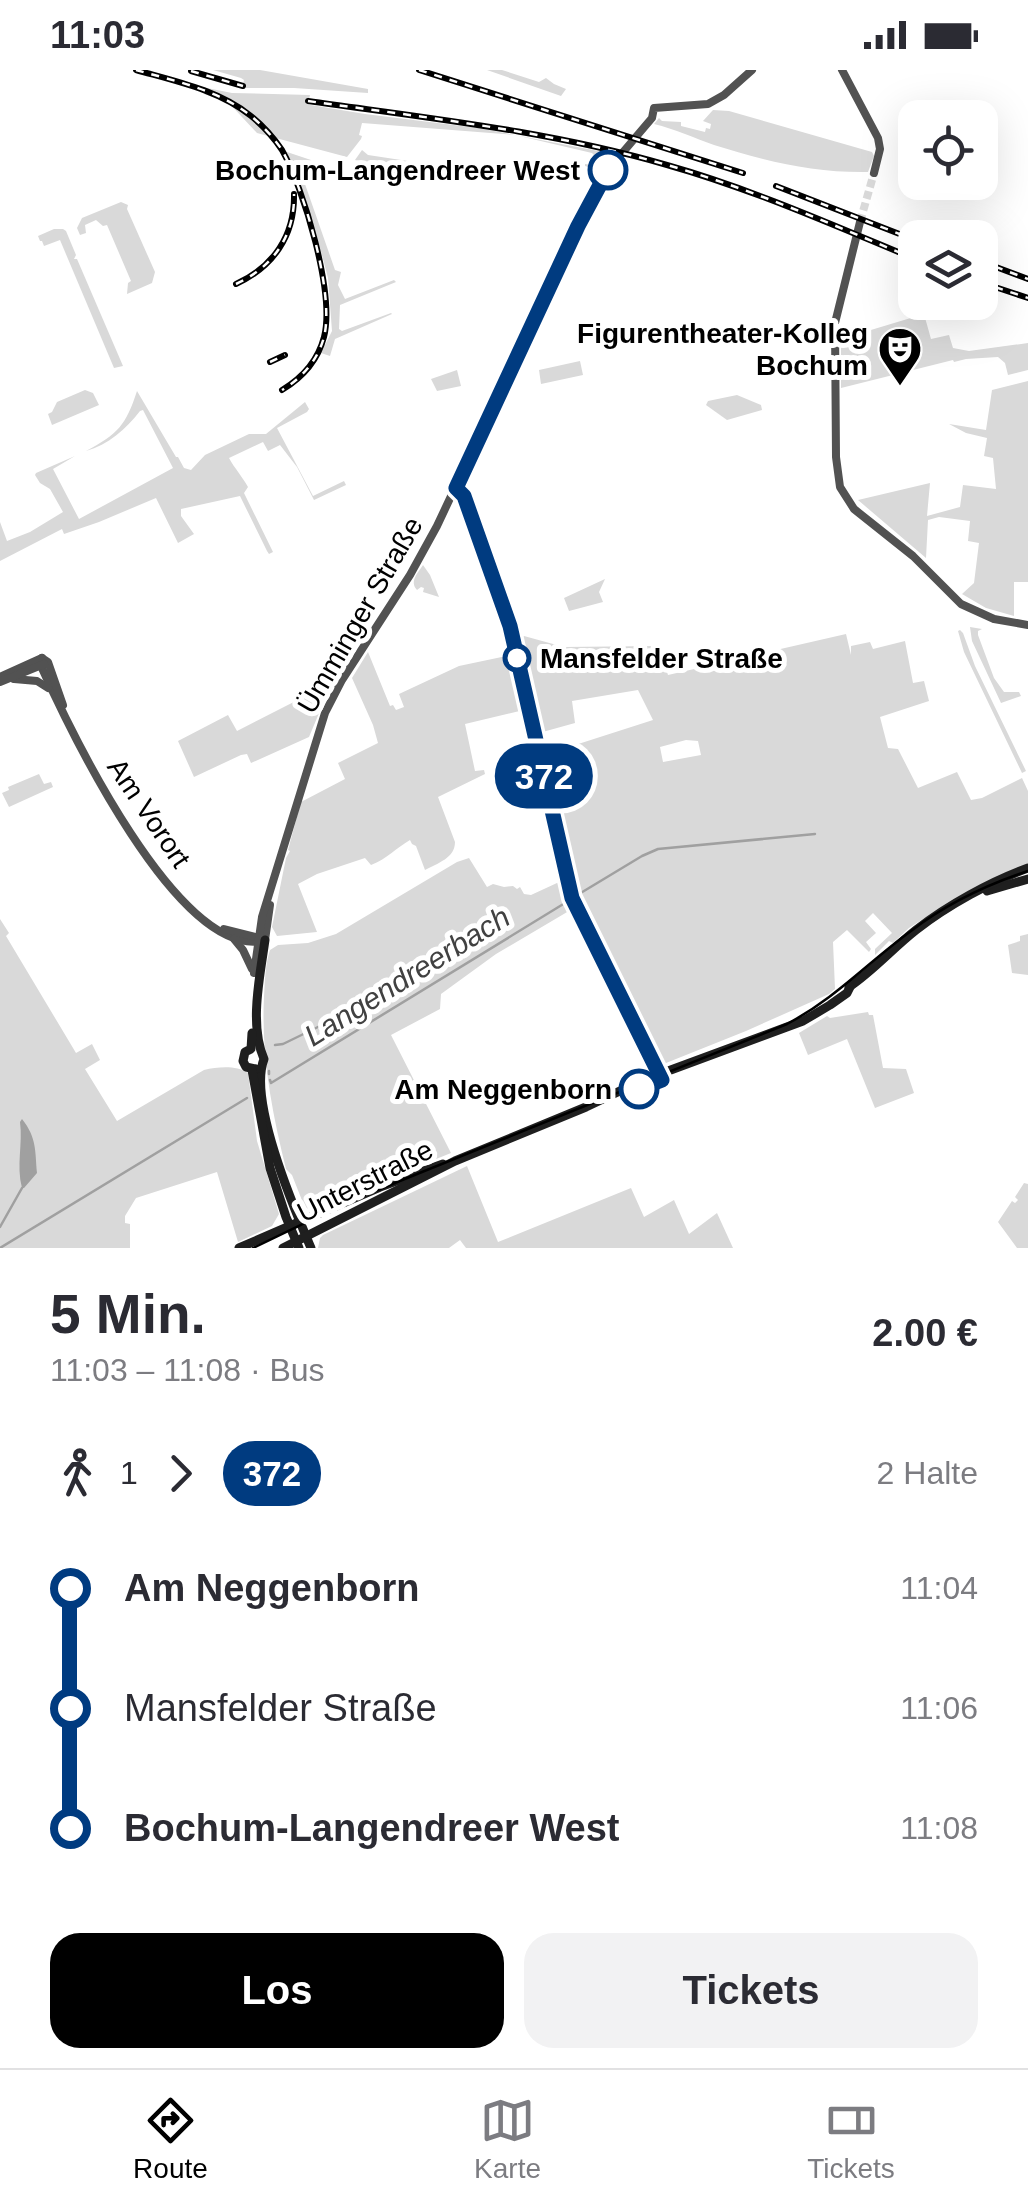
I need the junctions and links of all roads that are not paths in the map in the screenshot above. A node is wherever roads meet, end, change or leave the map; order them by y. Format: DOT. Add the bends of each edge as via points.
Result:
graph roads {
  1 [pos="752,70"];
  2 [pos="842,70"];
  3 [pos="874,173"];
  4 [pos="860,222"];
  5 [pos="1028,625"];
  6 [pos="44,662"];
  7 [pos="3,680"];
  8 [pos="52,690"];
  9 [pos="65,714"];
  10 [pos="1028,868"];
  11 [pos="1028,879"];
  12 [pos="975,894"];
  13 [pos="210,924"];
  14 [pos="234,939"];
  15 [pos="260,940"];
  16 [pos="254,973"];
  17 [pos="255,1049"];
  18 [pos="255,1069"];
  19 [pos="455,1160"];
  20 [pos="294,1223"];
  21 [pos="306,1236"];
  22 [pos="297,1245"];
  23 [pos="239,1248"];
  24 [pos="282,1248"];
  25 [pos="311,1248"];
  1 -- 15 [label="street, Ümminger Straße" via="708,104 654,108 594,192 437,526 332,699"];
  2 -- 3 [label="street" via="878,138"];
  4 -- 5 [label="street" via="836,313 840,488 854,509 961,604 994,620"];
  6 -- 7 [label="street"];
  6 -- 8 [label="street, Am Vorort"];
  6 -- 9 [label="street, Am Vorort"];
  7 -- 8 [label="street" via="36,681"];
  8 -- 9 [label="street, Am Vorort"];
  9 -- 13 [label="street, Am Vorort" via="137,843"];
  10 -- 12 [label="main road, Unterstraße"];
  11 -- 12 [label="main road, Unterstraße"];
  12 -- 19 [label="main road, Unterstraße" via="916,930 850,987 769,1034"];
  13 -- 14 [label="street, Am Vorort"];
  13 -- 15 [label="street, Am Vorort"];
  14 -- 15 [label="street, Am Vorort"];
  14 -- 16 [label="street, Am Vorort"];
  15 -- 16 [label="street, Ümminger Straße"];
  15 -- 17 [label="main road, Ümminger Straße"];
  16 -- 17 [label="main road, Ümminger Straße"];
  17 -- 18 [label="main road, Ümminger Straße" via="264,1059"];
  17 -- 18 [label="main road, Ümminger Straße" via="242,1061"];
  18 -- 20 [label="main road, Ümminger Straße"];
  19 -- 20 [label="main road, Unterstraße"];
  19 -- 21 [label="main road, Unterstraße"];
  20 -- 21 [label="main road, Ümminger Straße"];
  20 -- 22 [label="main road"];
  20 -- 23 [label="main road, Unterstraße"];
  21 -- 22 [label="main road, Unterstraße"];
  21 -- 25 [label="main road, Ümminger Straße"];
  22 -- 24 [label="main road, Unterstraße"];
}
